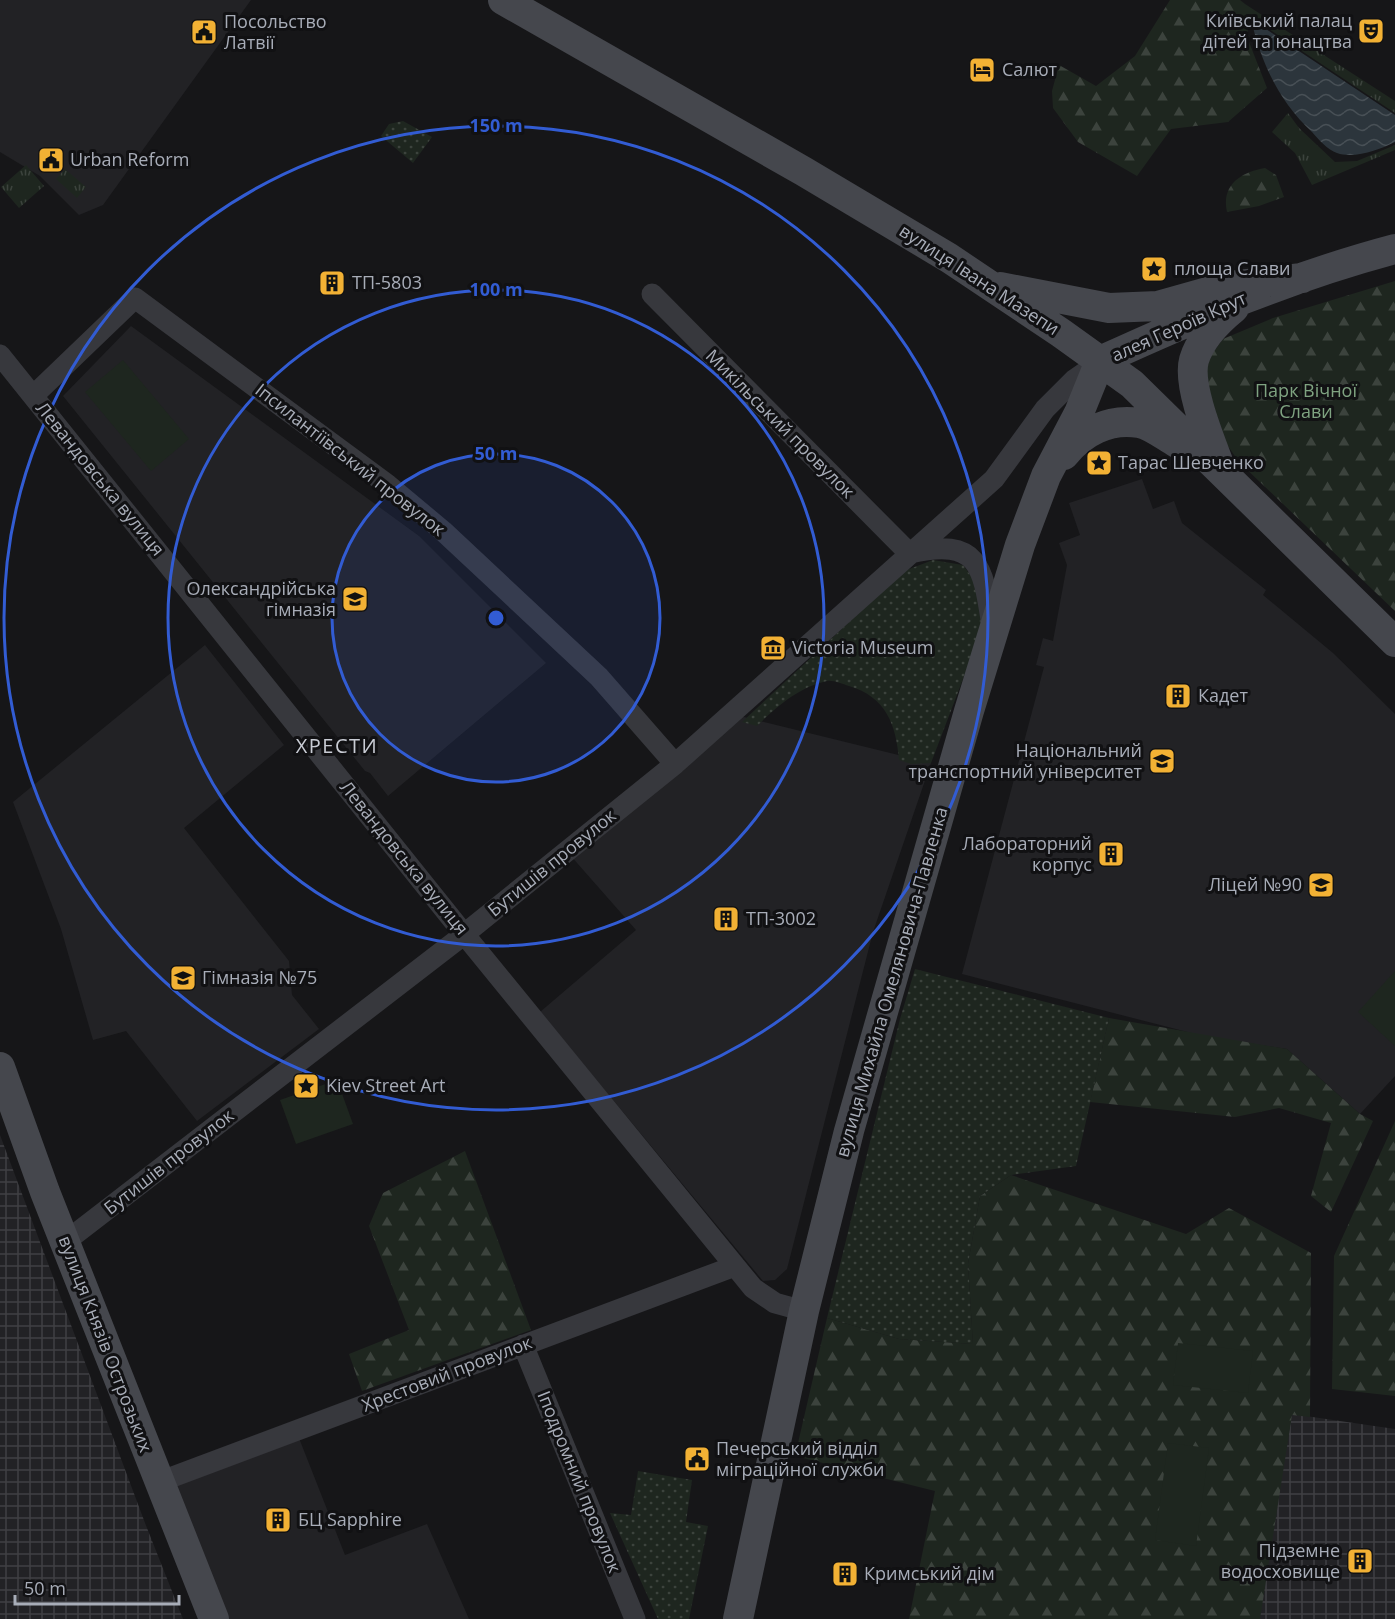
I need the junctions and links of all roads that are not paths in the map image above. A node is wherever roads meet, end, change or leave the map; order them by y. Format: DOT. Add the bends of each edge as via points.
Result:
graph roads {
  1 [pos="503,0"];
  2 [pos="538,8"];
  3 [pos="1395,249"];
  4 [pos="977,278"];
  5 [pos="1302,278"];
  6 [pos="652,294"];
  7 [pos="1247,296"];
  8 [pos="0,354"];
  9 [pos="1100,361"];
  10 [pos="33,396"];
  11 [pos="1224,475"];
  12 [pos="1046,476"];
  13 [pos="909,554"];
  14 [pos="993,634"];
  15 [pos="1395,642"];
  16 [pos="675,764"];
  17 [pos="464,934"];
  18 [pos="0,1067"];
  19 [pos="65,1240"];
  20 [pos="735,1266"];
  21 [pos="804,1311"];
  22 [pos="523,1345"];
  23 [pos="159,1482"];
  24 [pos="214,1619"];
  25 [pos="635,1619"];
  26 [pos="738,1619"];
  1 -- 2 [label="main road, вулиця Івана Мазепи"];
  2 -- 4 [label="main road, вулиця Івана Мазепи"];
  3 -- 5 [label="main road, алея Героїв Крут"];
  4 -- 5 [label="main road" via="1010,290 1109,308 1158,306 1229,286"];
  4 -- 9 [label="main road, вулиця Івана Мазепи"];
  5 -- 7 [label="main road, алея Героїв Крут"];
  6 -- 13 [label="street, Микільський провулок"];
  7 -- 9 [label="main road, алея Героїв Крут"];
  7 -- 11 [label="main road" via="1207,336 1194,361 1202,423"];
  8 -- 10 [label="street, Левандовська вулиця"];
  9 -- 11 [label="main road, вулиця Івана Мазепи" via="1131,384"];
  9 -- 12 [label="main road, вулиця Михайла Омеляновича-Павленка" via="1080,414"];
  9 -- 13 [label="street, Бутишів провулок" via="1045,409 994,478"];
  10 -- 16 [label="street, Іпсилантіївський провулок" via="135,298 388,485 443,531 599,677"];
  10 -- 17 [label="street, Левандовська вулиця"];
  11 -- 12 [label="main road" via="1141,423 1120,423 1099,426 1073,443"];
  11 -- 15 [label="main road, вулиця Івана Мазепи"];
  12 -- 14 [label="main road, вулиця Михайла Омеляновича-Павленка" via="1020,544"];
  13 -- 14 [label="street" via="950,548 973,560 984,579"];
  13 -- 16 [label="street, Бутишів провулок"];
  14 -- 21 [label="main road, вулиця Михайла Омеляновича-Павленка" via="882,1014"];
  16 -- 17 [label="street, Бутишів провулок"];
  17 -- 19 [label="street, Бутишів провулок"];
  17 -- 20 [label="street, Левандовська вулиця"];
  18 -- 19 [label="main road, вулиця Князів Острозьких"];
  19 -- 23 [label="main road, вулиця Князів Острозьких"];
  20 -- 21 [label="street, Левандовська вулиця" via="753,1288 775,1303"];
  20 -- 22 [label="street, Хрестовий провулок"];
  21 -- 26 [label="main road, вулиця Михайла Омеляновича-Павленка"];
  22 -- 23 [label="street, Хрестовий провулок"];
  22 -- 25 [label="street, Іподромний провулок"];
  23 -- 24 [label="main road, вулиця Князів Острозьких"];
}
